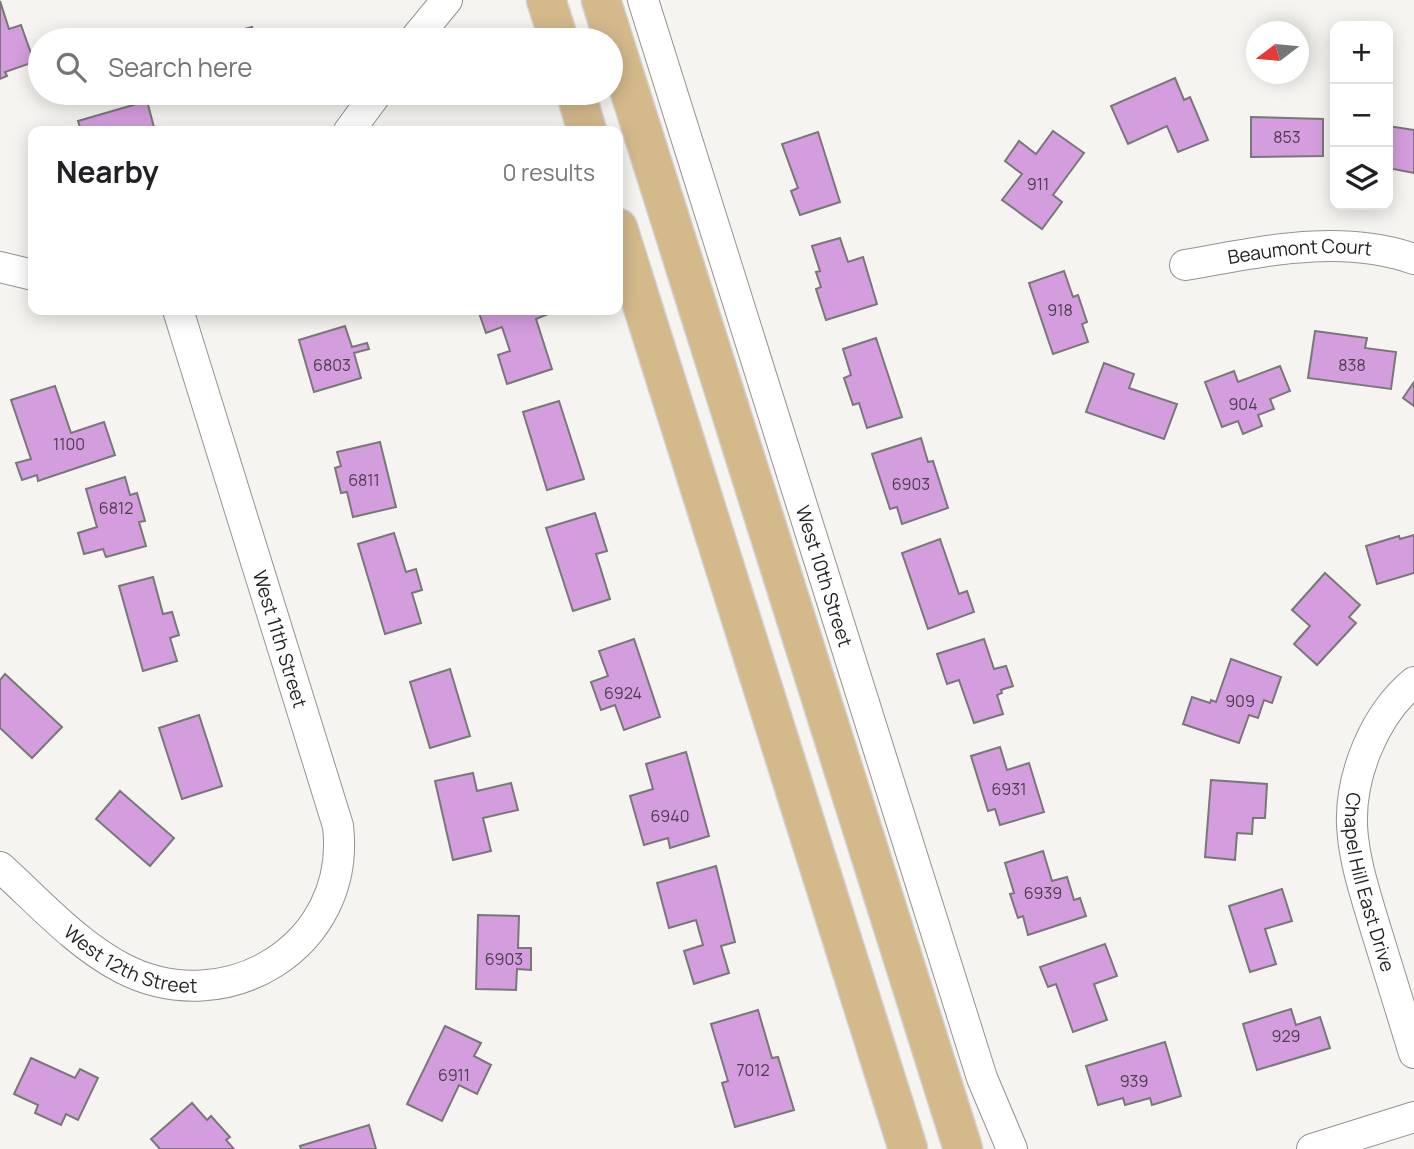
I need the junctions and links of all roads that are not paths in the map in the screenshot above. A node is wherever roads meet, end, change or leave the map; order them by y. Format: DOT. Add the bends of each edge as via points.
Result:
graph roads {
  1 [pos="447,0"];
  2 [pos="547,0"];
  3 [pos="601,0"];
  4 [pos="643,0"];
  5 [pos="424,28"];
  6 [pos="555,28"];
  7 [pos="610,28"];
  8 [pos="623,70"];
  9 [pos="368,105"];
  10 [pos="579,105"];
  11 [pos="353,126"];
  12 [pos="586,126"];
  13 [pos="623,245"];
  14 [pos="1414,259"];
  15 [pos="1185,265"];
  16 [pos="0,267"];
  17 [pos="28,274"];
  18 [pos="180,315"];
  19 [pos="1414,682"];
  20 [pos="0,867"];
  21 [pos="284,957"];
  22 [pos="1414,1053"];
  23 [pos="1414,1117"];
  24 [pos="908,1149"];
  25 [pos="963,1149"];
  26 [pos="1012,1149"];
  27 [pos="1312,1149"];
  1 -- 5 [label="street"];
  2 -- 6 [label="main road"];
  3 -- 7 [label="main road, West 10th Street"];
  4 -- 26 [label="street, West 10th Street" via="982,1077"];
  8 -- 25 [label="main road, West 10th Street"];
  9 -- 11 [label="street"];
  10 -- 12 [label="main road"];
  13 -- 24 [label="main road"];
  14 -- 15 [label="street, Beaumont Court" via="1369,248 1316,246"];
  16 -- 17 [label="street"];
  18 -- 21 [label="street, West 11th Street" via="338,826 339,853 331,892 313,928"];
  19 -- 22 [label="street, Chapel Hill East Drive" via="1386,715 1367,749 1353,799 1352,825 1359,876"];
  20 -- 21 [label="street, West 12th Street" via="101,956 148,978 186,985 224,982 262,970"];
  23 -- 27 [label="street"];
}
